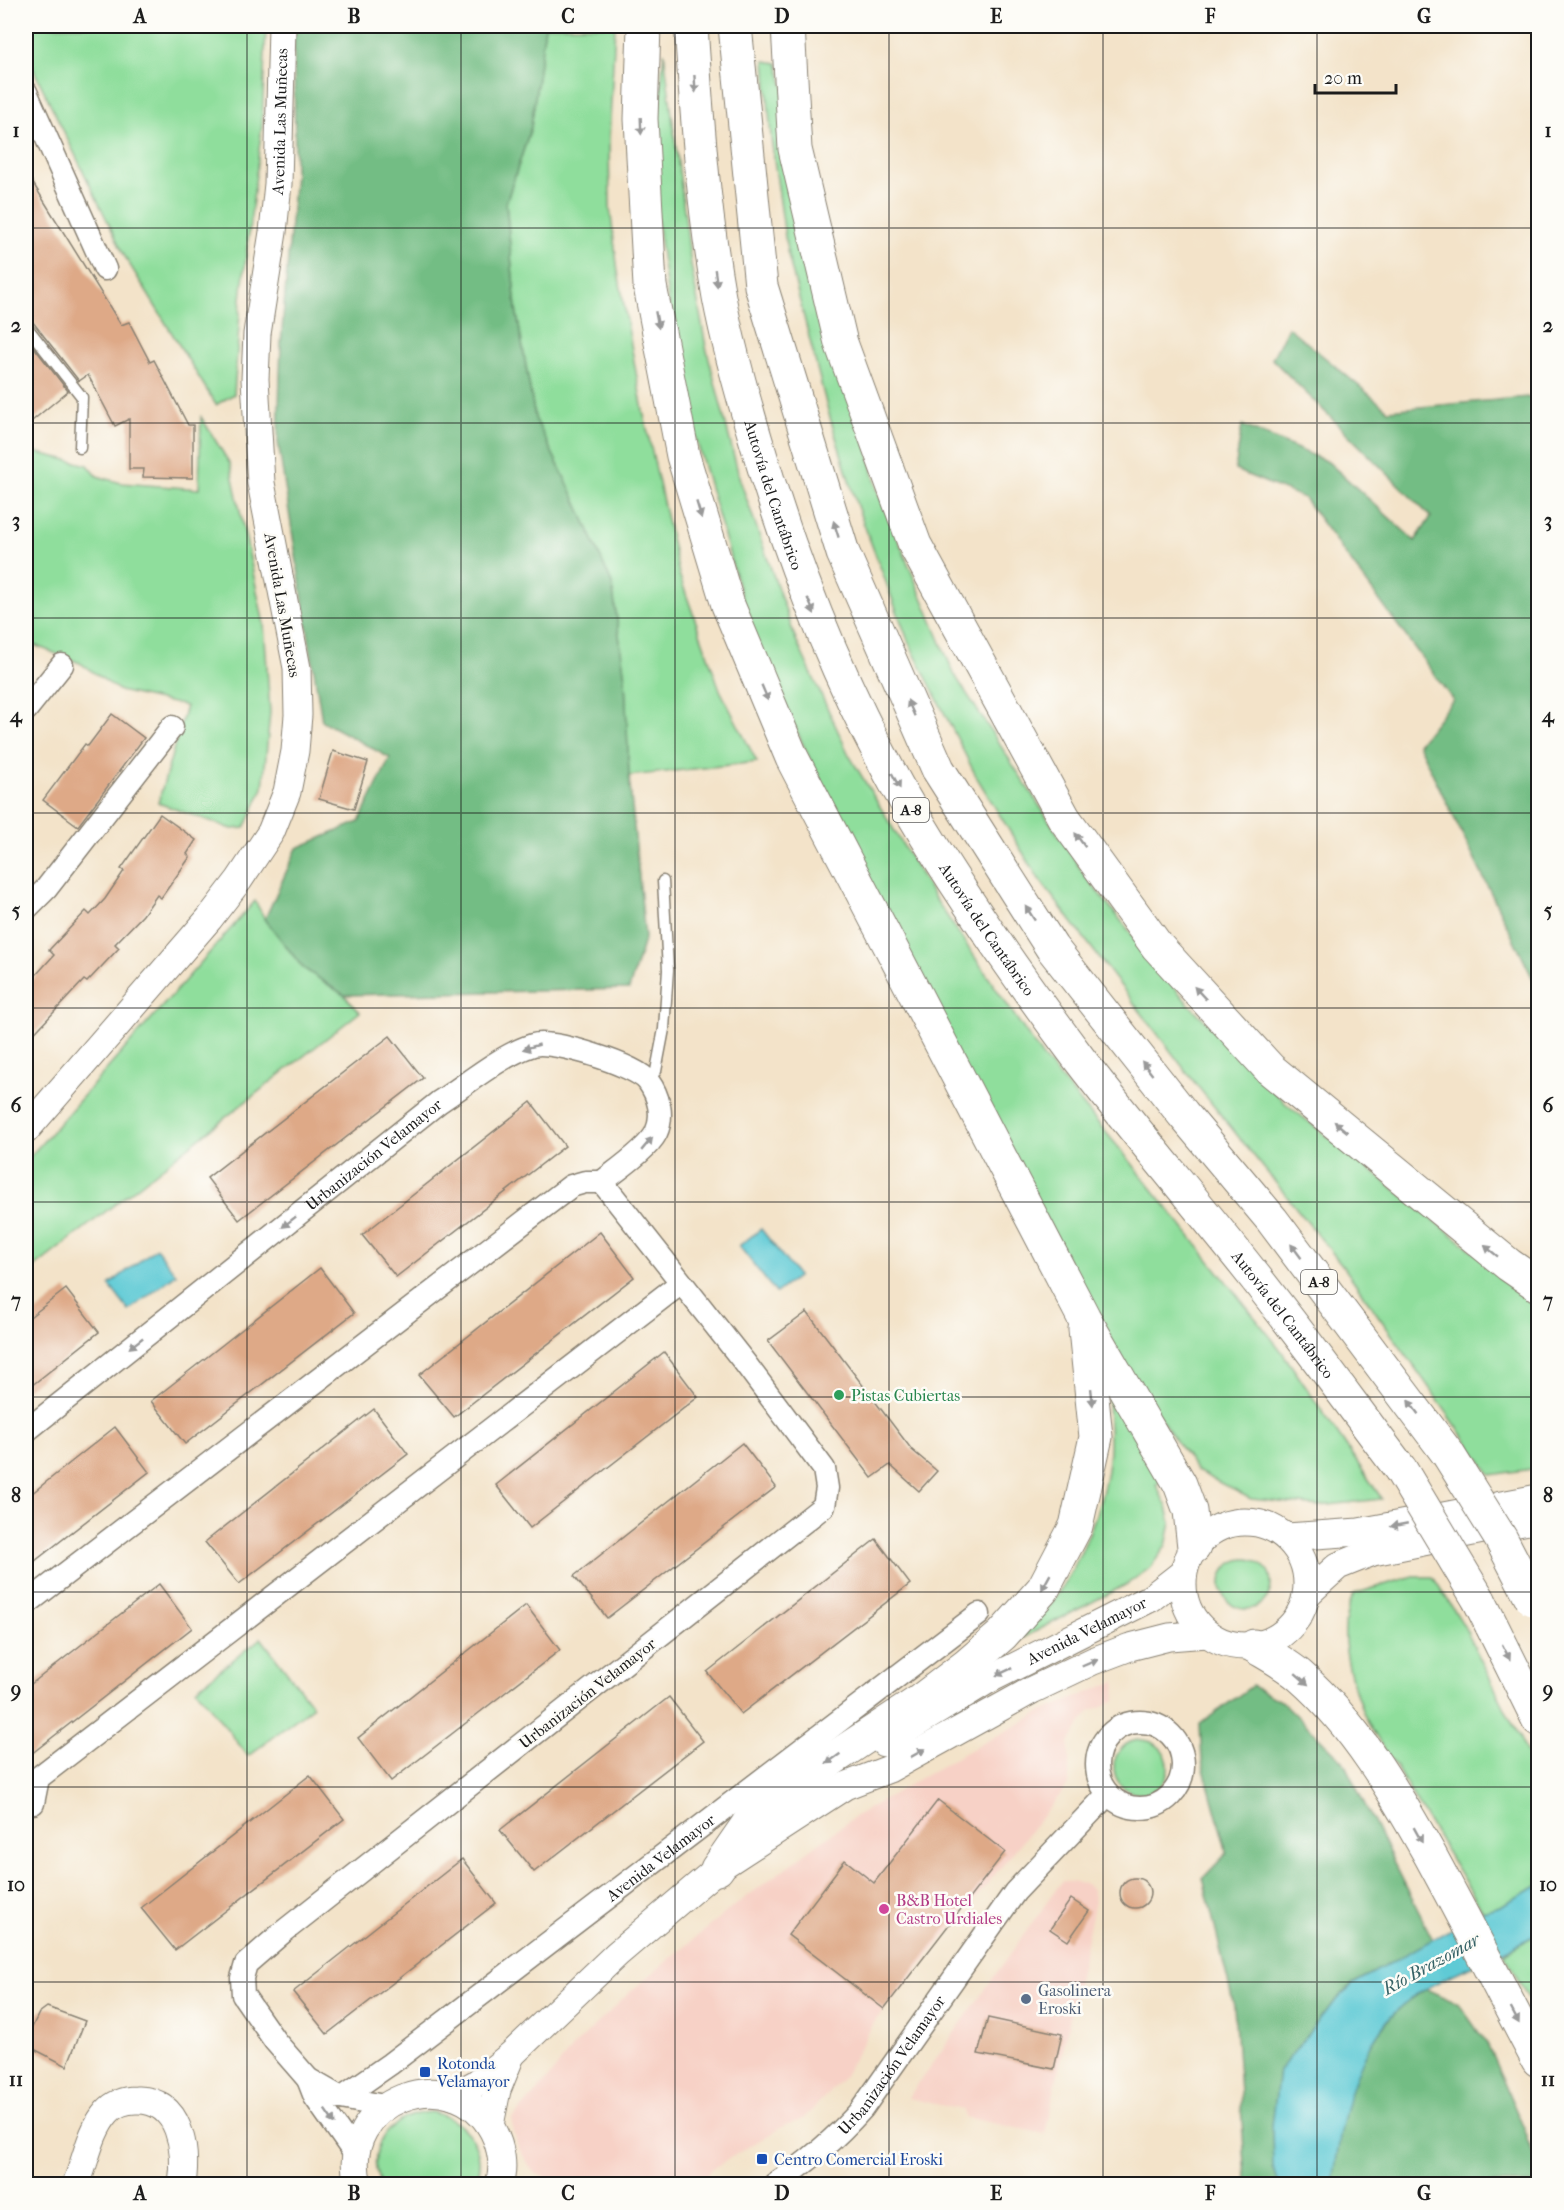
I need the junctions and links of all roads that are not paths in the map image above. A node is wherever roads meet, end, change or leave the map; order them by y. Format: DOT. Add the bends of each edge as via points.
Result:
graph roads {
  1 [pos="282,26"];
  2 [pos="644,26"];
  3 [pos="691,26"];
  4 [pos="735,26"];
  5 [pos="788,26"];
  6 [pos="26,92"];
  7 [pos="105,269"];
  8 [pos="26,326"];
  9 [pos="80,447"];
  10 [pos="62,665"];
  11 [pos="26,710"];
  12 [pos="172,727"];
  13 [pos="663,880"];
  14 [pos="26,909"];
  15 [pos="647,1080"];
  16 [pos="26,1130"];
  17 [pos="602,1182"];
  18 [pos="681,1283"];
  19 [pos="1539,1286"];
  20 [pos="1084,1318"];
  21 [pos="26,1431"];
  22 [pos="1539,1498"];
  23 [pos="1539,1519"];
  24 [pos="1287,1537"];
  25 [pos="1189,1560"];
  26 [pos="1306,1595"];
  27 [pos="26,1604"];
  28 [pos="1535,1605"];
  29 [pos="979,1614"];
  30 [pos="1207,1634"];
  31 [pos="1254,1646"];
  32 [pos="1539,1719"];
  33 [pos="845,1786"];
  34 [pos="1108,1794"];
  35 [pos="33,1803"];
  36 [pos="717,1869"];
  37 [pos="511,2055"];
  38 [pos="1539,2060"];
  39 [pos="308,2079"];
  40 [pos="453,2096"];
  41 [pos="341,2098"];
  42 [pos="384,2106"];
  43 [pos="490,2125"];
  44 [pos="355,2154"];
  45 [pos="502,2183"];
  46 [pos="76,2184"];
  47 [pos="182,2184"];
  48 [pos="358,2184"];
  49 [pos="775,2184"];
  1 -- 16 [label="street, Avenida Las Muñecas" via="278,184 257,334 255,379 261,483 297,668 296,739 287,792 271,832 209,919"];
  2 -- 20 [label="highway, one-way" via="641,119 650,286 683,456 728,605 792,758"];
  3 -- 32 [label="highway, Autovía del Cantábrico / A-8, one-way, bridge" via="697,126 719,299 774,502 805,591 848,690 912,812 1027,987 1401,1470 1479,1600"];
  28 -- 4 [label="highway, A-8, one-way, bridge" via="1501,1539 1448,1454 1272,1220 1052,948 938,769 843,553 761,286"];
  19 -- 5 [label="highway, one-way" via="1509,1266 1270,1069 1157,946 1064,818 915,545 842,343 795,149"];
  6 -- 7 [label="street"];
  8 -- 9 [label="lane" via="82,397"];
  10 -- 11 [label="street"];
  12 -- 14 [label="street" via="46,889"];
  13 -- 15 [label="lane" via="668,970 664,1029 656,1071"];
  17 -- 15 [label="street, one-way" via="639,1153 656,1133 661,1104"];
  15 -- 21 [label="street, Urbanización Velamayor, one-way" via="613,1061 572,1048 534,1044 504,1058 439,1102"];
  17 -- 18 [label="street, Urbanización Velamayor"];
  17 -- 27 [label="street" via="571,1186"];
  18 -- 35 [label="street" via="38,1778"];
  18 -- 39 [label="street, Urbanización Velamayor" via="824,1469 824,1506 246,1964 243,1995"];
  20 -- 25 [label="highway" via="1179,1484 1190,1511"];
  20 -- 36 [label="highway, one-way" via="1096,1437 1076,1526 1043,1589 1002,1635 966,1666 753,1817"];
  22 -- 24 [label="street, one-way" via="1359,1532"];
  23 -- 26 [label="street" via="1373,1552 1338,1566"];
  24 -- 25 [label="street" via="1256,1522 1221,1526 1206,1535"];
  24 -- 26 [label="street" via="1304,1564"];
  25 -- 30 [label="street" via="1182,1590 1186,1606"];
  25 -- 33 [label="street, Avenida Velamayor, one-way" via="1151,1598 988,1680 872,1750"];
  26 -- 31 [label="street" via="1289,1629"];
  29 -- 41 [label="street, Avenida Velamayor"];
  30 -- 31 [label="street" via="1221,1642"];
  33 -- 30 [label="street, Avenida Velamayor, one-way" via="889,1769 1093,1661 1168,1637"];
  31 -- 38 [label="highway, one-way" via="1298,1674 1317,1692 1391,1786"];
  33 -- 36 [label="street, Avenida Velamayor"];
  34 -- 49 [label="street, Urbanización Velamayor" via="1015,1892 862,2109"];
  36 -- 37 [label="street, Avenida Velamayor" via="617,1954"];
  37 -- 40 [label="street, Avenida Velamayor" via="477,2083"];
  37 -- 43 [label="street, Avenida Velamayor" via="497,2090"];
  39 -- 41 [label="street, Urbanización Velamayor"];
  39 -- 44 [label="street, Urbanización Velamayor, one-way" via="315,2097"];
  40 -- 42 [label="street" via="417,2093"];
  40 -- 43 [label="street" via="480,2112"];
  41 -- 42 [label="street, Urbanización Velamayor"];
  42 -- 44 [label="street" via="370,2120"];
  43 -- 45 [label="street" via="501,2152"];
  44 -- 48 [label="street"];
  46 -- 47 [label="street" via="98,2124 119,2102 139,2099 162,2107 179,2129 184,2145"];
}
